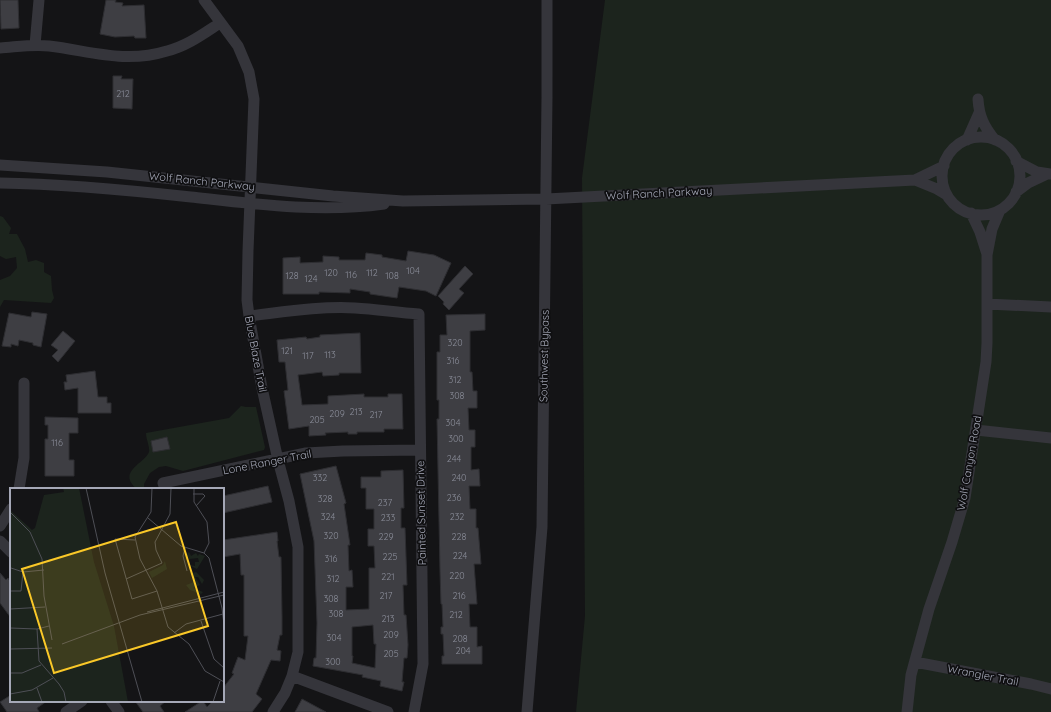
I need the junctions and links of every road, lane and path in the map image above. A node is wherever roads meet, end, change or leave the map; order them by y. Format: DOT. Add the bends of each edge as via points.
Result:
graph roads {
  1 [pos="39,0"];
  2 [pos="204,0"];
  3 [pos="546,0"];
  4 [pos="220,23"];
  5 [pos="35,45"];
  6 [pos="0,48"];
  7 [pos="978,99"];
  8 [pos="979,113"];
  9 [pos="967,140"];
  10 [pos="995,140"];
  11 [pos="1016,161"];
  12 [pos="0,165"];
  13 [pos="944,166"];
  14 [pos="1049,174"];
  15 [pos="915,180"];
  16 [pos="0,182"];
  17 [pos="251,187"];
  18 [pos="1016,192"];
  19 [pos="947,195"];
  20 [pos="546,199"];
  21 [pos="403,201"];
  22 [pos="250,203"];
  23 [pos="1000,210"];
  24 [pos="971,213"];
  25 [pos="987,255"];
  26 [pos="987,304"];
  27 [pos="1051,307"];
  28 [pos="249,316"];
  29 [pos="24,383"];
  30 [pos="976,430"];
  31 [pos="1051,438"];
  32 [pos="420,450"];
  33 [pos="278,460"];
  34 [pos="164,486"];
  35 [pos="19,488"];
  36 [pos="10,511"];
  37 [pos="0,526"];
  38 [pos="0,541"];
  39 [pos="10,551"];
  40 [pos="915,662"];
  41 [pos="292,676"];
  42 [pos="1050,687"];
  43 [pos="81,702"];
  44 [pos="112,702"];
  45 [pos="66,712"];
  46 [pos="119,712"];
  47 [pos="273,712"];
  48 [pos="388,712"];
  49 [pos="414,712"];
  50 [pos="527,712"];
  51 [pos="907,712"];
  1 -- 5 [label="street"];
  2 -- 4 [label="street, Blue Blaze Trail"];
  3 -- 20 [label="street, Southwest Bypass"];
  4 -- 5 [label="street" via="192,41 150,55 116,57"];
  4 -- 17 [label="street, Blue Blaze Trail" via="238,46 249,72 254,100"];
  5 -- 6 [label="street"];
  7 -- 8 [label="street"];
  8 -- 9 [label="street"];
  8 -- 10 [label="street"];
  9 -- 10 [label="street" via="980,137"];
  9 -- 13 [label="street" via="953,150"];
  10 -- 11 [label="street" via="1008,148"];
  11 -- 14 [label="street" via="1037,172"];
  11 -- 18 [label="street" via="1020,176"];
  12 -- 17 [label="street, Wolf Ranch Parkway" via="107,172"];
  13 -- 15 [label="street, Wolf Ranch Parkway"];
  13 -- 19 [label="street" via="942,177"];
  14 -- 18 [label="street" via="1037,178"];
  15 -- 19 [label="street, Wolf Ranch Parkway"];
  15 -- 20 [label="street, Wolf Ranch Parkway"];
  16 -- 22 [label="street, Wolf Ranch Parkway"];
  17 -- 21 [label="street, Wolf Ranch Parkway"];
  17 -- 22 [label="street, Blue Blaze Trail"];
  18 -- 23 [label="street"];
  19 -- 24 [label="street" via="953,203"];
  20 -- 21 [label="street, Wolf Ranch Parkway"];
  20 -- 50 [label="street, Southwest Bypass" via="542,526"];
  21 -- 22 [label="street, Wolf Ranch Parkway" via="365,206"];
  22 -- 28 [label="street, Blue Blaze Trail" via="247,300"];
  23 -- 24 [label="street" via="980,215"];
  23 -- 25 [label="street, Wolf Canyon Road" via="992,229"];
  24 -- 25 [label="street, Wolf Canyon Road"];
  25 -- 26 [label="street, Wolf Canyon Road"];
  26 -- 27 [label="street"];
  26 -- 30 [label="street, Wolf Canyon Road" via="986,362"];
  28 -- 32 [label="street, Painted Sunset Drive" via="338,308 419,314"];
  28 -- 33 [label="street, Blue Blaze Trail"];
  29 -- 35 [label="street" via="24,458"];
  30 -- 31 [label="street"];
  30 -- 40 [label="street, Wolf Canyon Road" via="965,498 929,609"];
  32 -- 33 [label="street, Lone Ranger Trail" via="306,453"];
  32 -- 49 [label="street, Painted Sunset Drive" via="423,664"];
  33 -- 34 [label="street, Lone Ranger Trail"];
  33 -- 41 [label="street, Blue Blaze Trail" via="290,501 298,547 298,652"];
  36 -- 37 [label="street"];
  38 -- 39 [label="street"];
  40 -- 42 [label="street, Wrangler Trail"];
  40 -- 51 [label="street, Wolf Canyon Road"];
  41 -- 47 [label="street, Blue Blaze Trail"];
  41 -- 48 [label="street"];
  43 -- 45 [label="street"];
  44 -- 46 [label="street"];
}
